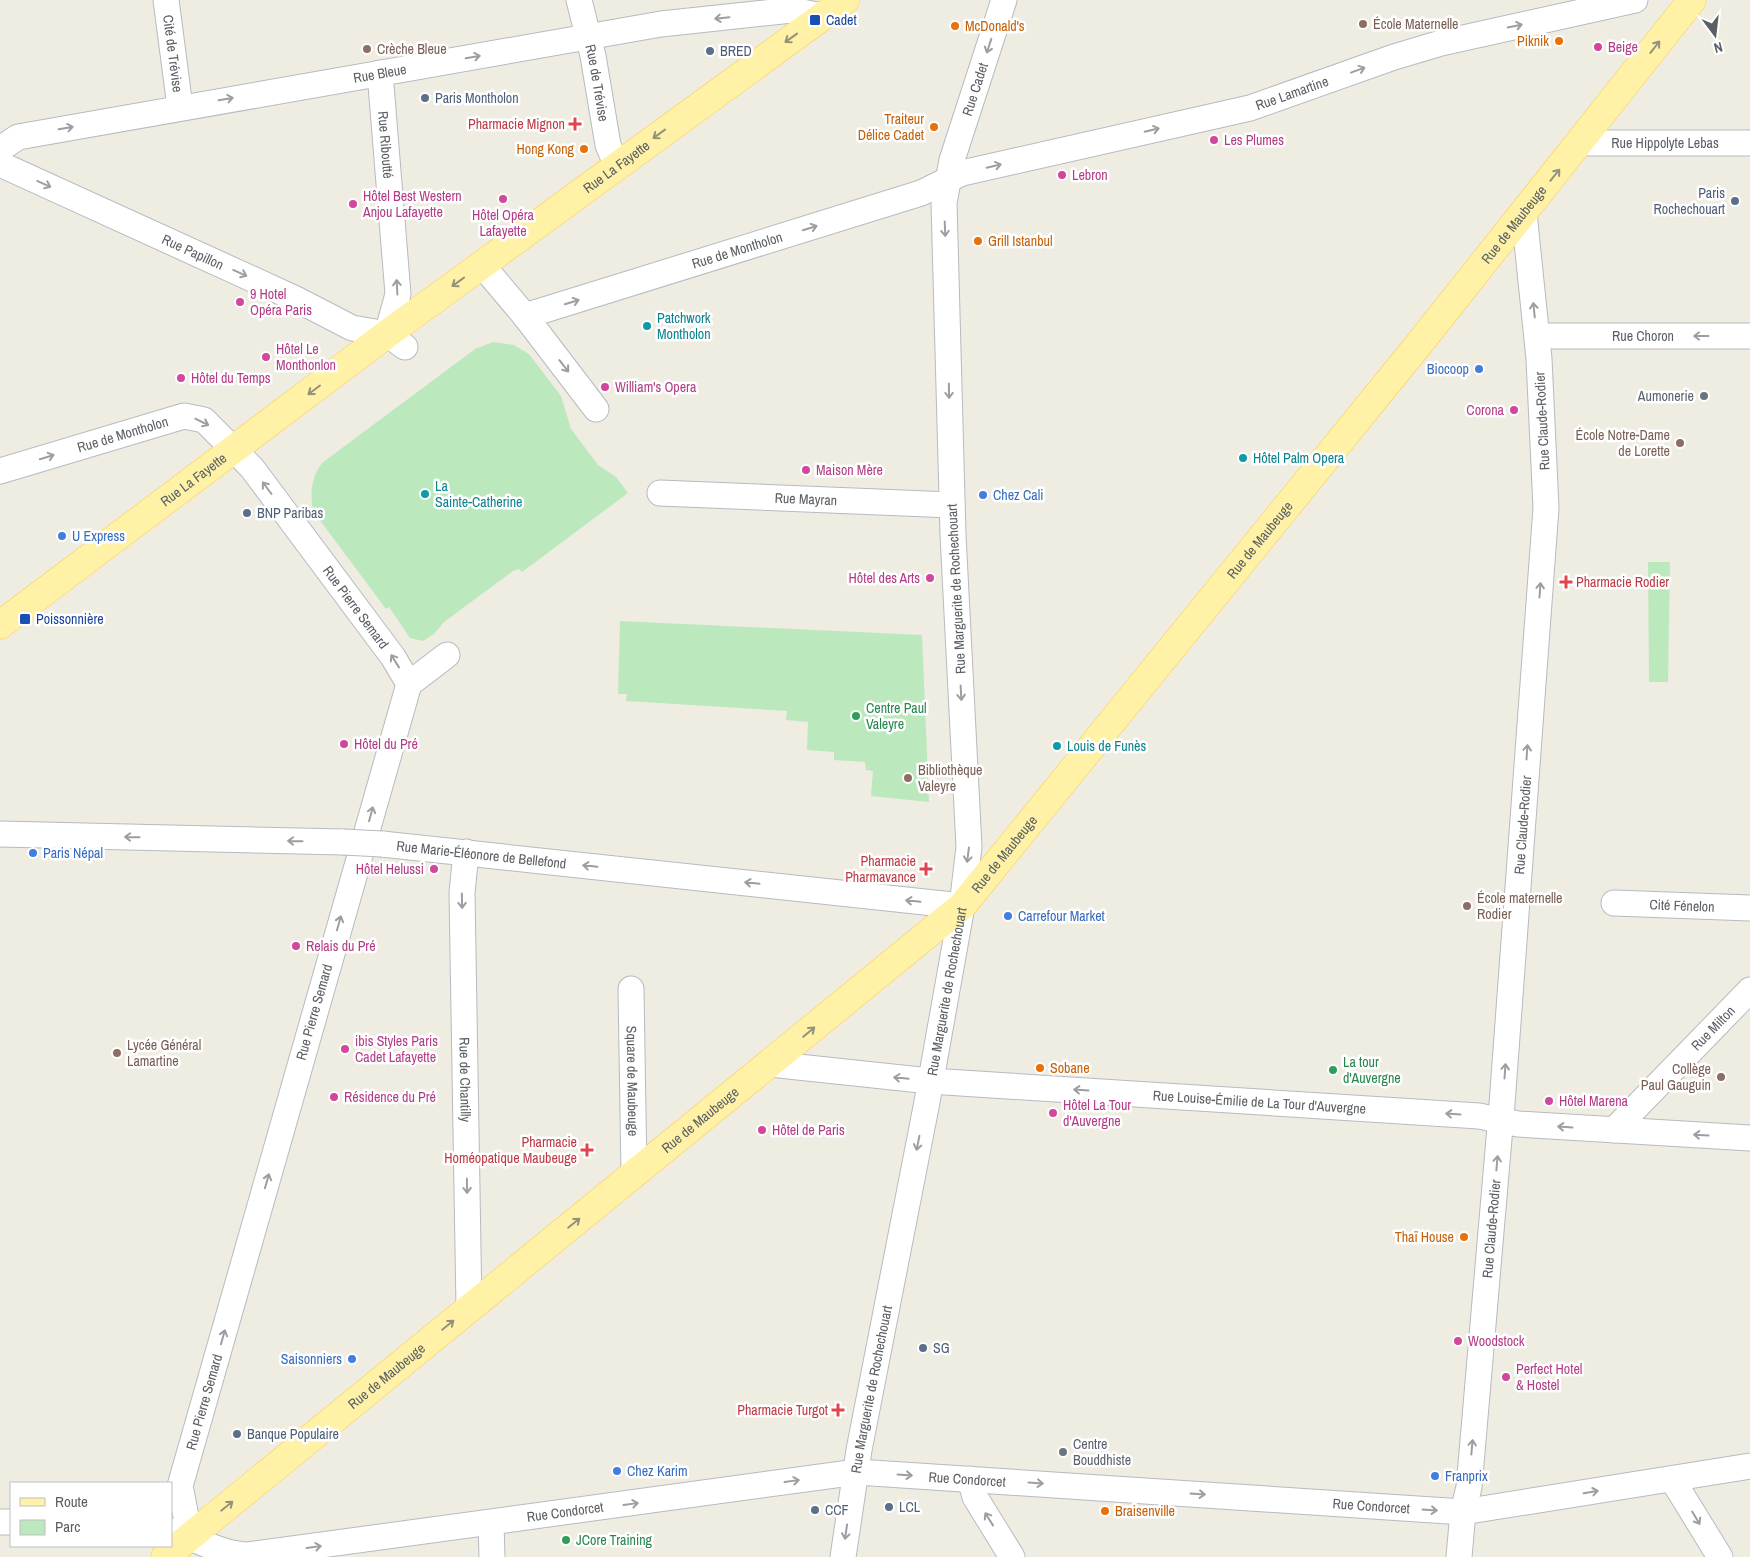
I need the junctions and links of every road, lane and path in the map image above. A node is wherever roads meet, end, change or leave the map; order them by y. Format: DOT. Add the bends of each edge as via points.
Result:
graph roads {
  1 [pos="166,0"];
  2 [pos="579,0"];
  3 [pos="845,0"];
  4 [pos="1004,0"];
  5 [pos="1635,0"];
  6 [pos="1692,0"];
  7 [pos="822,16"];
  8 [pos="587,37"];
  9 [pos="380,73"];
  10 [pos="180,108"];
  11 [pos="1580,143"];
  12 [pos="1750,143"];
  13 [pos="0,149"];
  14 [pos="0,164"];
  15 [pos="617,166"];
  16 [pos="948,180"];
  17 [pos="1524,213"];
  18 [pos="482,265"];
  19 [pos="525,316"];
  20 [pos="1537,336"];
  21 [pos="1750,336"];
  22 [pos="396,341"];
  23 [pos="596,409"];
  24 [pos="233,451"];
  25 [pos="0,471"];
  26 [pos="660,492"];
  27 [pos="952,504"];
  28 [pos="0,625"];
  29 [pos="447,655"];
  30 [pos="408,684"];
  31 [pos="0,834"];
  32 [pos="466,852"];
  33 [pos="1614,903"];
  34 [pos="962,906"];
  35 [pos="1750,908"];
  36 [pos="631,989"];
  37 [pos="1750,990"];
  38 [pos="770,1064"];
  39 [pos="930,1081"];
  40 [pos="1501,1120"];
  41 [pos="1614,1130"];
  42 [pos="1750,1138"];
  43 [pos="634,1175"];
  44 [pos="469,1308"];
  45 [pos="1750,1466"];
  46 [pos="856,1472"];
  47 [pos="970,1479"];
  48 [pos="1672,1479"];
  49 [pos="1463,1512"];
  50 [pos="491,1523"];
  51 [pos="180,1534"];
  52 [pos="172,1546"];
  53 [pos="492,1557"];
  54 [pos="843,1557"];
  55 [pos="1012,1557"];
  56 [pos="1459,1557"];
  57 [pos="1720,1557"];
  1 -- 10 [label="street, Cité de Trévise"];
  2 -- 8 [label="street, Rue de Trévise"];
  3 -- 7 [label="main road, Rue La Fayette"];
  4 -- 16 [label="street, Rue Cadet, one-way"];
  16 -- 5 [label="street, Rue Lamartine, one-way" via="962,173 1250,108 1456,38"];
  11 -- 6 [label="main road, Rue de Maubeuge, one-way"];
  7 -- 8 [label="street, Rue Bleue, one-way" via="792,10 661,24"];
  7 -- 15 [label="main road, Rue La Fayette, one-way"];
  9 -- 8 [label="street, Rue Bleue, one-way"];
  8 -- 15 [label="street, Rue de Trévise" via="608,145"];
  10 -- 9 [label="street, Rue Bleue, one-way"];
  22 -- 9 [label="street, Rue Riboutté, one-way" via="398,294"];
  13 -- 10 [label="street, Rue Bleue, one-way" via="18,137"];
  11 -- 12 [label="street, Rue Hippolyte Lebas"];
  17 -- 11 [label="main road, Rue de Maubeuge, one-way"];
  14 -- 22 [label="street, Rue Papillon, one-way" via="296,299 352,328"];
  15 -- 18 [label="main road, Rue La Fayette"];
  19 -- 16 [label="street, Rue de Montholon, one-way" via="921,193"];
  16 -- 27 [label="street, Rue Marguerite de Rochechouart, one-way" via="944,203"];
  20 -- 17 [label="street, Rue Claude-Rodier, one-way"];
  17 -- 34 [label="main road, Rue de Maubeuge"];
  18 -- 19 [label="street"];
  18 -- 22 [label="main road, Rue La Fayette, one-way"];
  19 -- 23 [label="street, one-way"];
  21 -- 20 [label="street, Rue Choron, one-way"];
  40 -- 20 [label="street, Rue Claude-Rodier, one-way" via="1546,508"];
  22 -- 24 [label="main road, Rue La Fayette, one-way"];
  25 -- 24 [label="street, Rue de Montholon, one-way" via="184,416 204,420"];
  24 -- 28 [label="main road, Rue La Fayette"];
  30 -- 24 [label="street, Rue Pierre Semard, one-way" via="394,658 272,493"];
  26 -- 27 [label="street, Rue Mayran"];
  27 -- 34 [label="street, Rue Marguerite de Rochechouart, one-way" via="970,847"];
  29 -- 30 [label="street"];
  51 -- 30 [label="street, Rue Pierre Semard, one-way" via="180,1486"];
  32 -- 31 [label="street, Rue Marie-Éléonore de Bellefond, one-way, bridge" via="343,842"];
  34 -- 32 [label="street, Rue Marie-Éléonore de Bellefond, one-way"];
  32 -- 44 [label="street, Rue de Chantilly, one-way" via="462,893"];
  33 -- 35 [label="street, Cité Fénelon"];
  38 -- 34 [label="main road, Rue de Maubeuge, one-way"];
  34 -- 39 [label="street, Rue Marguerite de Rochechouart"];
  36 -- 43 [label="street, Square de Maubeuge"];
  37 -- 41 [label="street, Rue Milton"];
  39 -- 38 [label="street, Rue Louise-Émilie de La Tour d'Auvergne, one-way"];
  38 -- 43 [label="main road, Rue de Maubeuge"];
  40 -- 39 [label="street, Rue Louise-Émilie de La Tour d'Auvergne, one-way"];
  39 -- 46 [label="street, Rue Marguerite de Rochechouart, one-way"];
  41 -- 40 [label="street, Rue Louise-Émilie de La Tour d'Auvergne, one-way"];
  49 -- 40 [label="street, Rue Claude-Rodier, one-way" via="1469,1486"];
  42 -- 41 [label="street, Rue Louise-Émilie de La Tour d'Auvergne, one-way"];
  44 -- 43 [label="main road, Rue de Maubeuge, one-way"];
  51 -- 44 [label="main road, Rue de Maubeuge, one-way"];
  45 -- 48 [label="street, Rue Condorcet"];
  46 -- 47 [label="street, Rue Condorcet, one-way"];
  50 -- 46 [label="street, Rue Condorcet, one-way"];
  46 -- 54 [label="street, Rue Marguerite de Rochechouart, one-way"];
  47 -- 49 [label="street, Rue Condorcet, one-way"];
  55 -- 47 [label="street, one-way" via="975,1497"];
  49 -- 48 [label="street, Rue Condorcet, one-way"];
  48 -- 57 [label="street, one-way"];
  49 -- 56 [label="street, Rue Claude-Rodier"];
  51 -- 50 [label="street, Rue Condorcet, one-way" via="233,1555 248,1556"];
  50 -- 53 [label="street"];
  51 -- 52 [label="main road, Rue de Maubeuge"];
}
